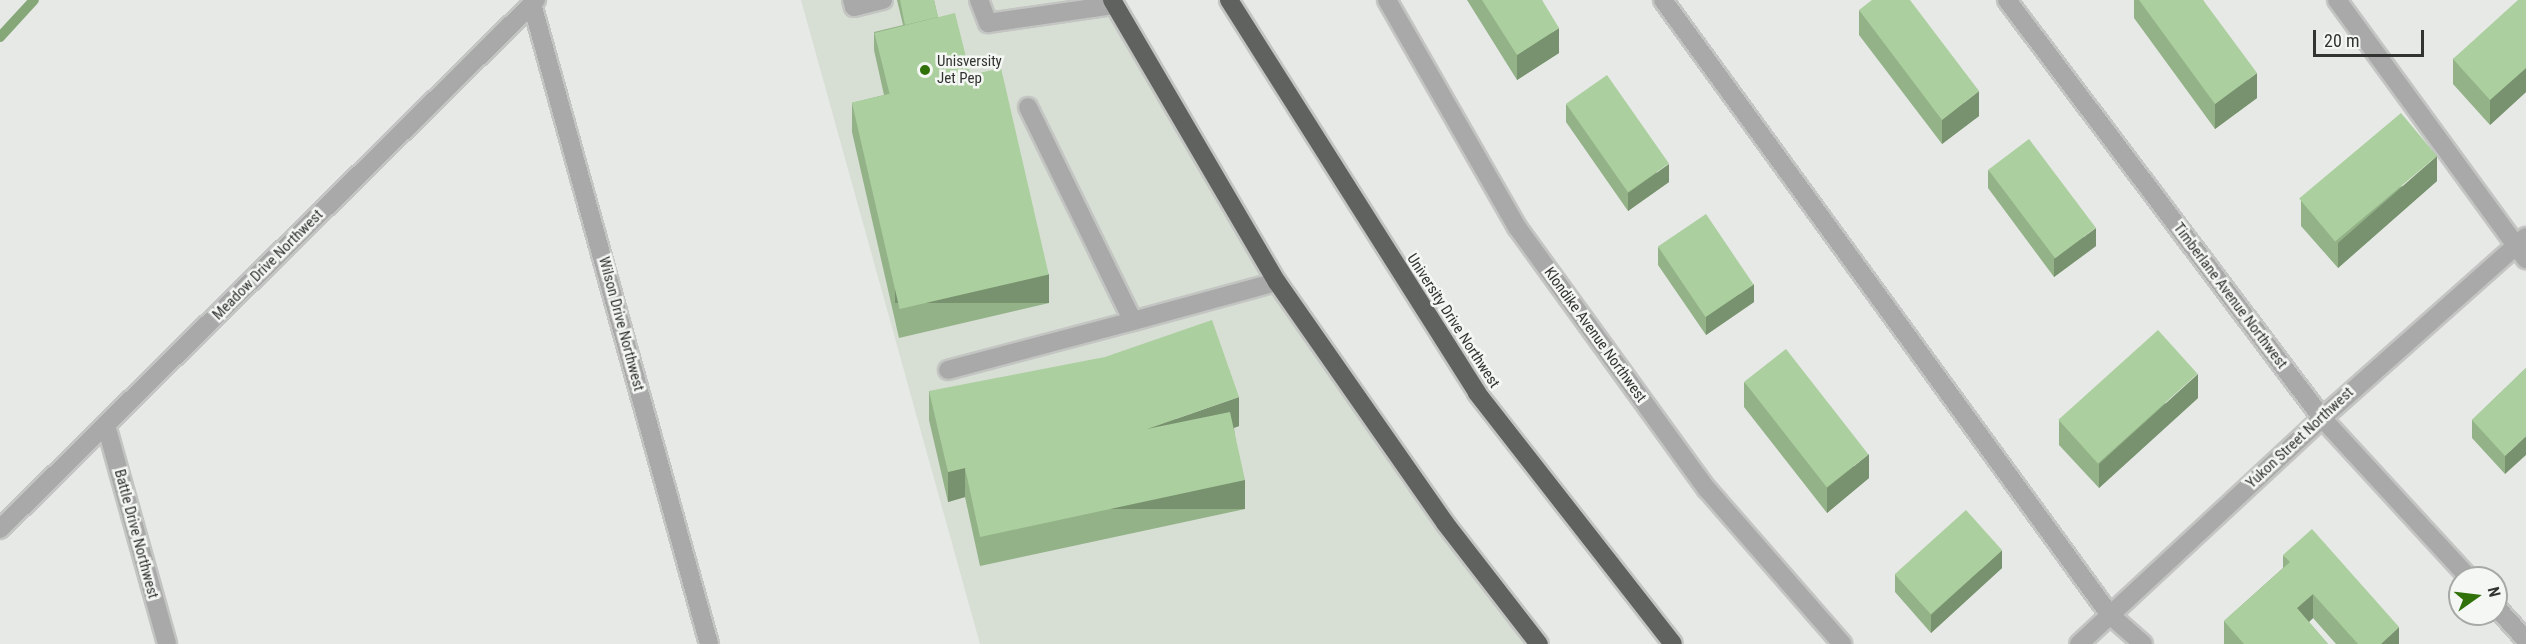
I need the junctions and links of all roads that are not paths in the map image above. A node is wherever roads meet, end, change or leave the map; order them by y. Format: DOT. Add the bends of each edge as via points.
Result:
graph roads {
  1 [pos="852,0"];
  2 [pos="883,0"];
  3 [pos="979,0"];
  4 [pos="1229,0"];
  5 [pos="1387,0"];
  6 [pos="1663,0"];
  7 [pos="2007,0"];
  8 [pos="2337,0"];
  9 [pos="534,2"];
  10 [pos="1114,2"];
  11 [pos="1028,107"];
  12 [pos="2522,248"];
  13 [pos="1277,282"];
  14 [pos="1133,321"];
  15 [pos="948,370"];
  16 [pos="2322,418"];
  17 [pos="106,425"];
  18 [pos="0,529"];
  19 [pos="2458,566"];
  20 [pos="2110,615"];
  21 [pos="2508,621"];
  22 [pos="2526,640"];
  23 [pos="167,644"];
  24 [pos="709,644"];
  25 [pos="1539,644"];
  26 [pos="1673,644"];
  27 [pos="1842,644"];
  28 [pos="2079,644"];
  29 [pos="2143,644"];
  1 -- 2 [label="street" via="854,7"];
  3 -- 10 [label="street" via="988,23"];
  4 -- 26 [label="highway, University Drive Northwest" via="1282,90 1477,393"];
  5 -- 27 [label="street, Klondike Avenue Northwest" via="1516,227 1707,489"];
  6 -- 20 [label="street"];
  7 -- 16 [label="street, Timberlane Avenue Northwest"];
  8 -- 12 [label="street"];
  9 -- 17 [label="street, Meadow Drive Northwest"];
  9 -- 24 [label="street, Wilson Drive Northwest"];
  10 -- 13 [label="highway"];
  11 -- 14 [label="street"];
  12 -- 16 [label="street, Yukon Street Northwest"];
  13 -- 14 [label="street"];
  13 -- 25 [label="highway" via="1445,523"];
  14 -- 15 [label="street"];
  16 -- 19 [label="street, Timberlane Avenue Northwest"];
  16 -- 20 [label="street, Yukon Street Northwest"];
  17 -- 18 [label="street, Meadow Drive Northwest"];
  17 -- 23 [label="street, Battle Drive Northwest"];
  20 -- 28 [label="street, Yukon Street Northwest"];
  20 -- 29 [label="street"];
  21 -- 22 [label="street"];
}
